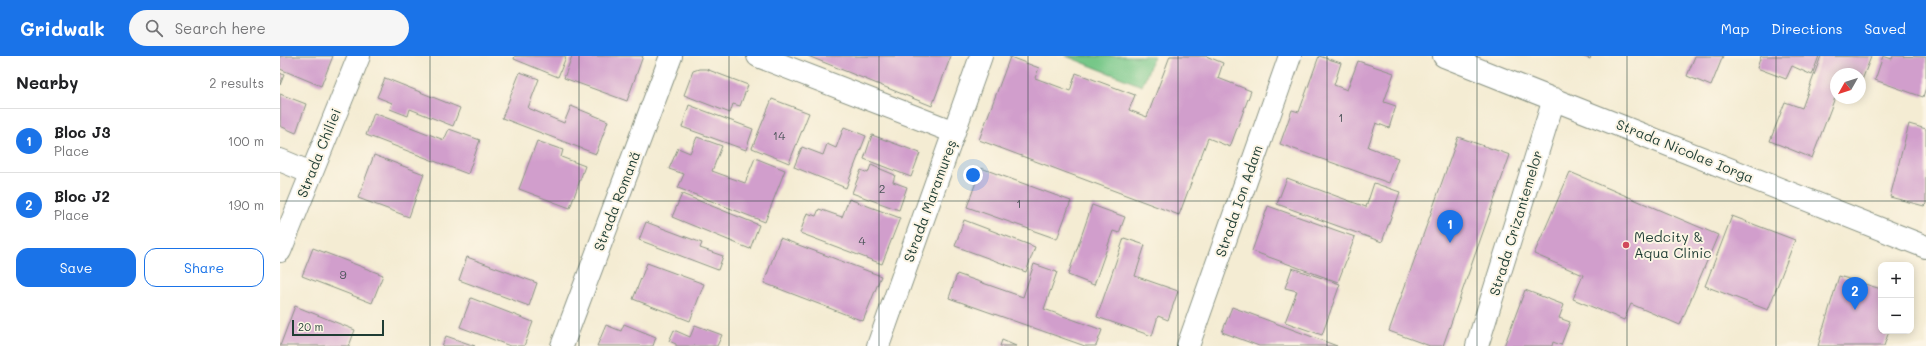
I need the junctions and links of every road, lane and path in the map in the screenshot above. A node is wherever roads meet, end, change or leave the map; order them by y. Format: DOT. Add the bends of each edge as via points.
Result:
graph roads {
  1 [pos="359,56"];
  2 [pos="671,56"];
  3 [pos="758,56"];
  4 [pos="981,56"];
  5 [pos="1290,56"];
  6 [pos="1444,56"];
  7 [pos="1554,99"];
  8 [pos="954,132"];
  9 [pos="280,160"];
  10 [pos="311,173"];
  11 [pos="1926,247"];
  12 [pos="280,251"];
  13 [pos="562,346"];
  14 [pos="878,346"];
  15 [pos="1188,346"];
  16 [pos="1477,346"];
  1 -- 10 [label="street, Strada Chiliei"];
  2 -- 13 [label="street, Strada Romană"];
  3 -- 8 [label="street"];
  4 -- 8 [label="street, Strada Maramureș"];
  5 -- 15 [label="street, Strada Ion Adam"];
  6 -- 7 [label="street, Strada Nicolae Iorga"];
  7 -- 11 [label="street, Strada Nicolae Iorga"];
  7 -- 16 [label="street, Strada Crizantemelor"];
  8 -- 14 [label="street, Strada Maramureș"];
  9 -- 10 [label="street"];
  10 -- 12 [label="street, Strada Chiliei"];
}
